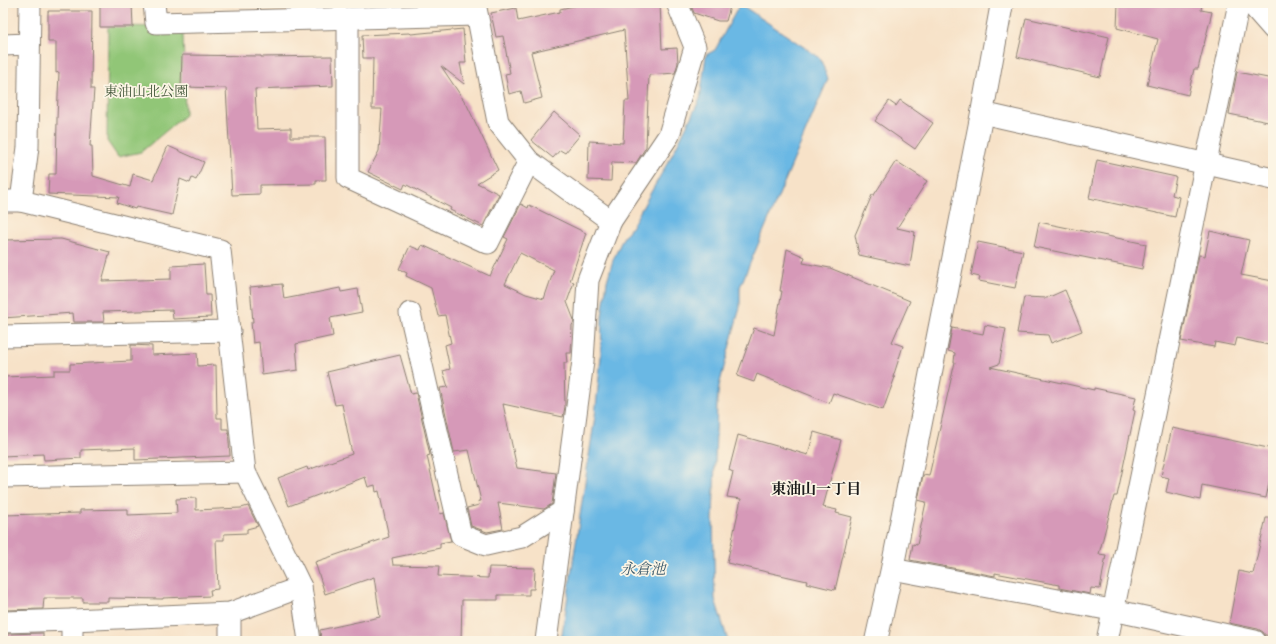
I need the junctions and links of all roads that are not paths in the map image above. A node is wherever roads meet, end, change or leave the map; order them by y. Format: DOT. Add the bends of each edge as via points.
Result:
graph roads {
  1 [pos="30,3"];
  2 [pos="154,3"];
  3 [pos="676,3"];
  4 [pos="1002,3"];
  5 [pos="1239,3"];
  6 [pos="1251,3"];
  7 [pos="476,9"];
  8 [pos="348,18"];
  9 [pos="1273,28"];
  10 [pos="30,44"];
  11 [pos="3,46"];
  12 [pos="982,113"];
  13 [pos="529,161"];
  14 [pos="1205,164"];
  15 [pos="1273,178"];
  16 [pos="12,201"];
  17 [pos="611,221"];
  18 [pos="410,313"];
  19 [pos="230,331"];
  20 [pos="3,336"];
  21 [pos="246,472"];
  22 [pos="3,477"];
  23 [pos="562,511"];
  24 [pos="892,569"];
  25 [pos="301,587"];
  26 [pos="1114,611"];
  27 [pos="230,613"];
  28 [pos="72,620"];
  29 [pos="3,622"];
  30 [pos="72,641"];
  31 [pos="230,641"];
  32 [pos="309,641"];
  33 [pos="546,641"];
  34 [pos="876,641"];
  35 [pos="1108,641"];
  36 [pos="1255,641"];
  1 -- 10 [label="street"];
  2 -- 8 [label="street" via="156,23"];
  3 -- 17 [label="street" via="695,47 669,135"];
  4 -- 12 [label="street"];
  5 -- 14 [label="street"];
  6 -- 9 [label="street"];
  7 -- 8 [label="street"];
  7 -- 13 [label="street" via="498,122"];
  8 -- 13 [label="street" via="348,178 488,243"];
  10 -- 11 [label="street"];
  10 -- 16 [label="street" via="28,147"];
  12 -- 14 [label="street"];
  12 -- 24 [label="street"];
  13 -- 17 [label="street"];
  14 -- 15 [label="street"];
  14 -- 26 [label="street"];
  16 -- 19 [label="street" via="220,250"];
  17 -- 23 [label="street" via="588,280 583,361"];
  18 -- 23 [label="street" via="461,535 486,546 522,537"];
  19 -- 20 [label="street"];
  19 -- 21 [label="street"];
  21 -- 22 [label="street"];
  21 -- 25 [label="street"];
  23 -- 33 [label="street"];
  24 -- 26 [label="street"];
  24 -- 34 [label="street"];
  25 -- 27 [label="street"];
  25 -- 32 [label="street"];
  26 -- 35 [label="street"];
  26 -- 36 [label="street"];
  27 -- 28 [label="street"];
  27 -- 31 [label="street"];
  28 -- 29 [label="street"];
  28 -- 30 [label="street"];
}
